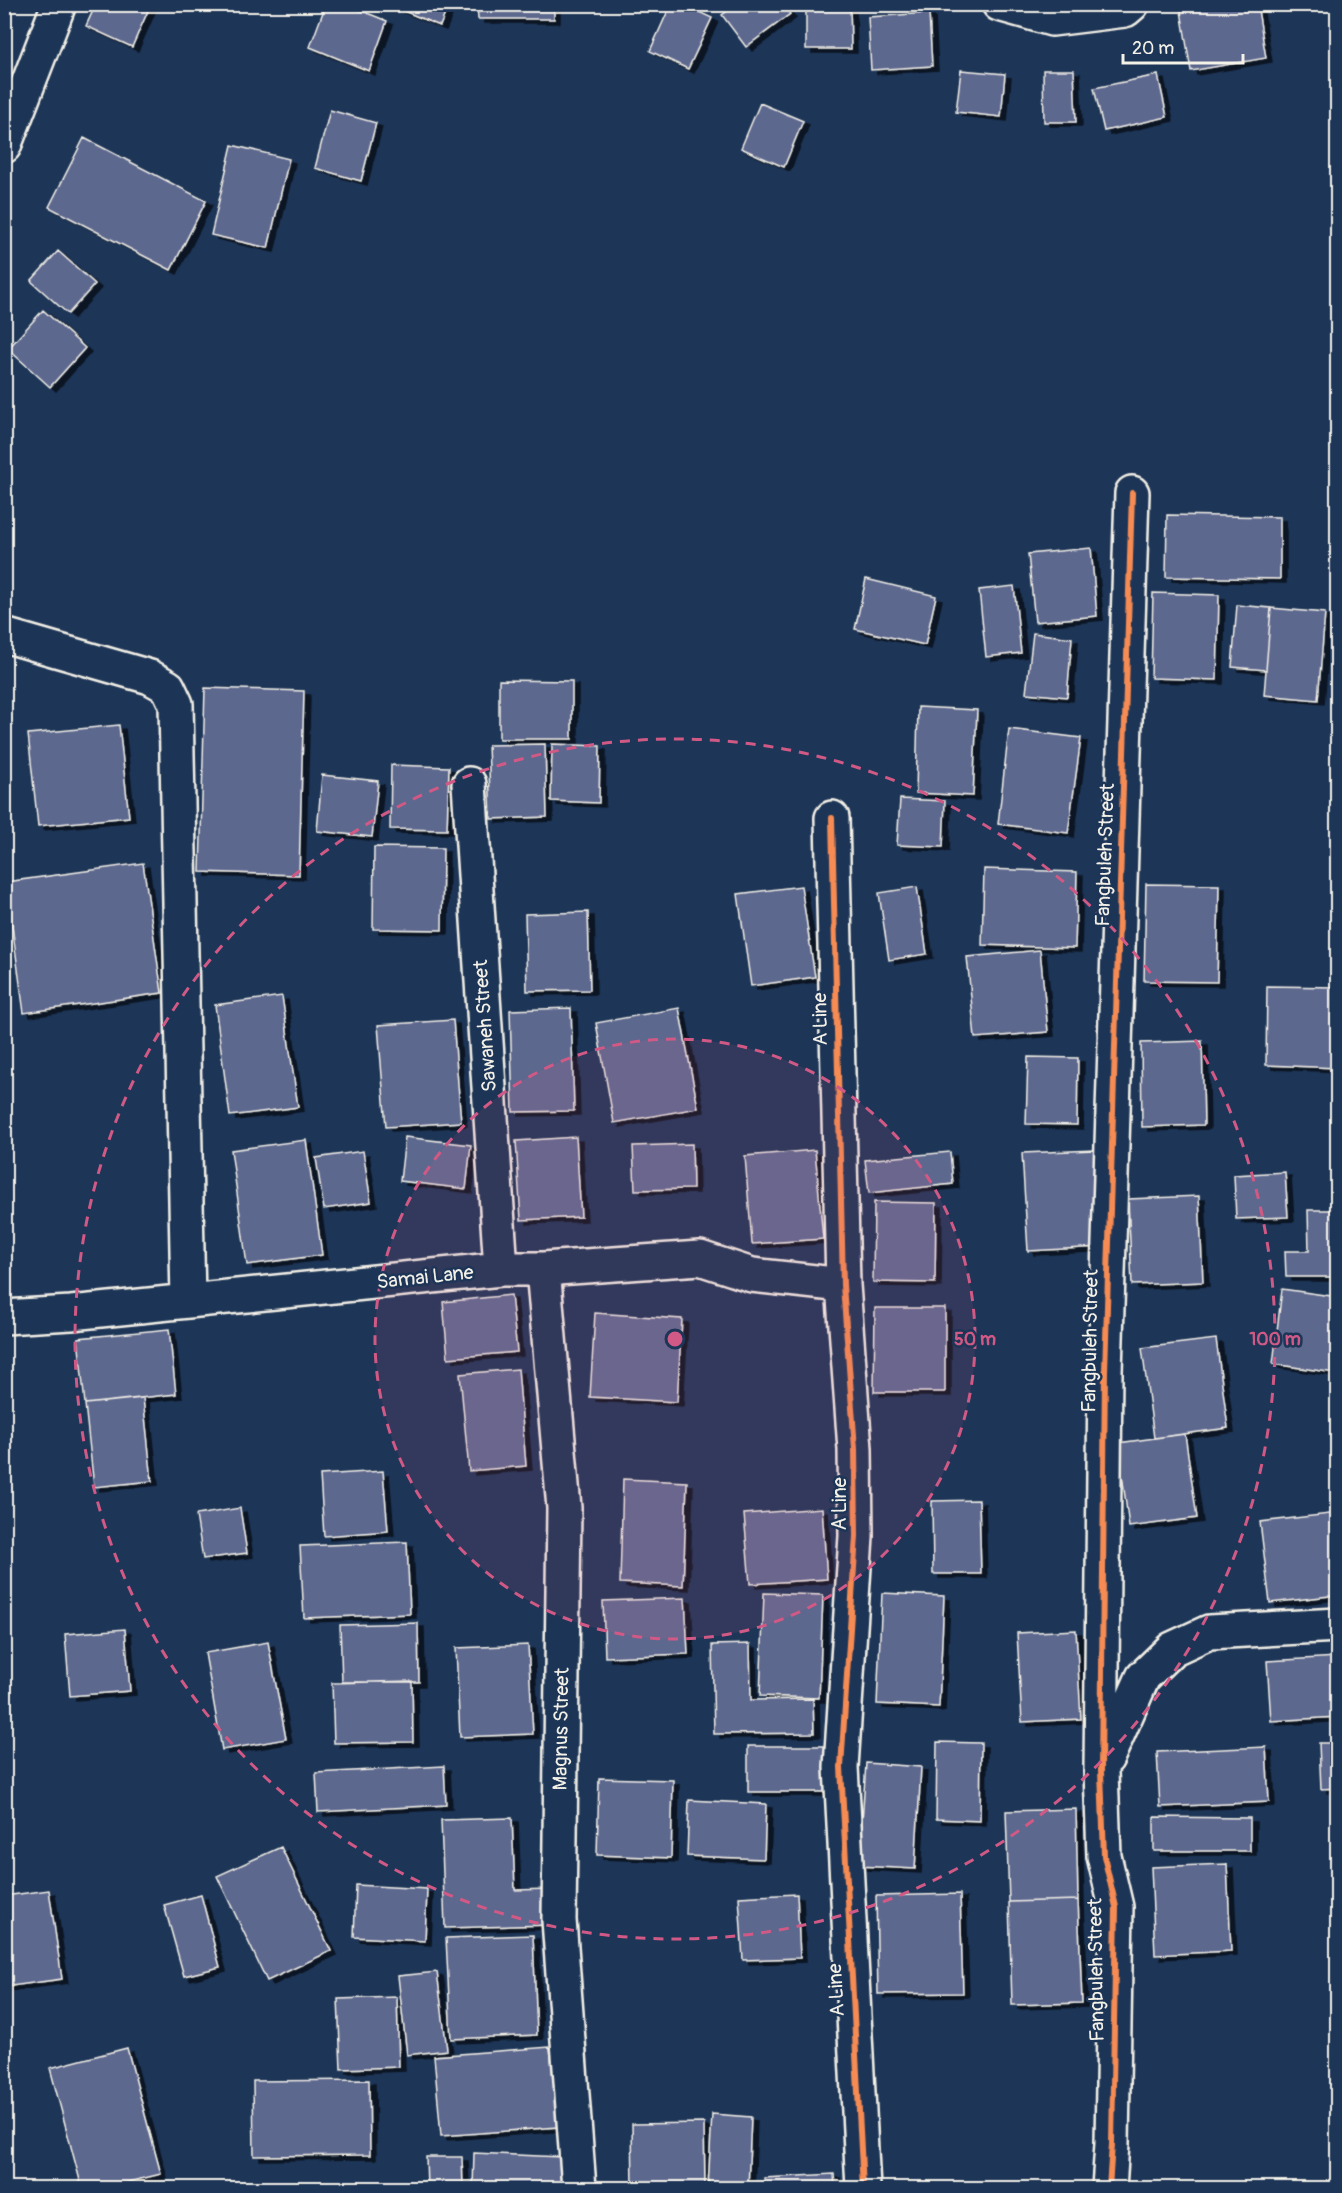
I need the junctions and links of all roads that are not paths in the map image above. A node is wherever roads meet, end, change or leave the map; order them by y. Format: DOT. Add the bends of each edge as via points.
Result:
graph roads {
  1 [pos="59,4"];
  2 [pos="999,4"];
  3 [pos="1132,4"];
  4 [pos="4,146"];
  5 [pos="1132,493"];
  6 [pos="4,635"];
  7 [pos="469,784"];
  8 [pos="832,818"];
  9 [pos="501,1269"];
  10 [pos="543,1269"];
  11 [pos="843,1285"];
  12 [pos="188,1301"];
  13 [pos="4,1317"];
  14 [pos="1338,1625"];
  15 [pos="1101,1771"];
  16 [pos="579,2188"];
  17 [pos="863,2188"];
  18 [pos="1109,2188"];
  1 -- 4 [label="street"];
  2 -- 3 [label="street" via="1052,19 1125,10"];
  5 -- 15 [label="street, Fangbuleh Street" via="1105,1372"];
  6 -- 12 [label="street" via="150,677 168,687 176,704"];
  7 -- 9 [label="street, Sawaneh Street"];
  8 -- 11 [label="street, A Line"];
  9 -- 10 [label="street, Samai Lane"];
  9 -- 12 [label="street, Samai Lane"];
  10 -- 11 [label="street, Samai Lane" via="700,1258 752,1275"];
  10 -- 16 [label="street, Magnus Street" via="564,1508 559,1920"];
  11 -- 17 [label="street, A Line" via="855,1449 856,1536 841,1767"];
  12 -- 13 [label="street, Samai Lane"];
  14 -- 15 [label="street" via="1209,1632 1172,1649 1143,1677"];
  15 -- 18 [label="street, Fangbuleh Street" via="1104,1856 1116,1907"];
}
